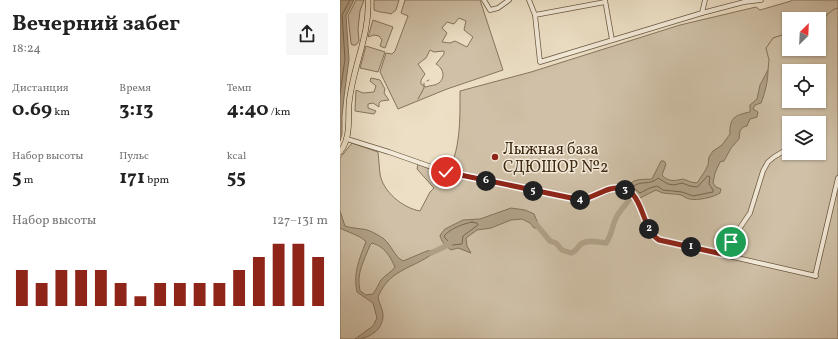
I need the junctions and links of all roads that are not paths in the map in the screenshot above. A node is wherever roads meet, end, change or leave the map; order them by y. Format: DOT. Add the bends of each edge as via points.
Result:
graph roads {
  1 [pos="368,0"];
  2 [pos="484,0"];
  3 [pos="509,0"];
  4 [pos="529,0"];
  5 [pos="705,0"];
  6 [pos="761,0"];
  7 [pos="605,1"];
  8 [pos="702,12"];
  9 [pos="535,15"];
  10 [pos="612,40"];
  11 [pos="347,139"];
  12 [pos="340,152"];
  13 [pos="782,152"];
  14 [pos="838,178"];
  15 [pos="722,254"];
  1 -- 11 [label="main road" via="367,20 351,89"];
  2 -- 3 [label="street" via="490,10"];
  4 -- 9 [label="street"];
  5 -- 8 [label="street"];
  6 -- 8 [label="street"];
  7 -- 9 [label="street"];
  7 -- 10 [label="street"];
  8 -- 10 [label="street"];
  9 -- 10 [label="street" via="540,62"];
  11 -- 12 [label="main road"];
  11 -- 15 [label="street" via="446,172 574,199 587,199 610,189 627,190 640,203 653,236 659,240"];
  13 -- 15 [label="street" via="768,162 750,213"];
  14 -- 15 [label="street" via="816,276"];
}
